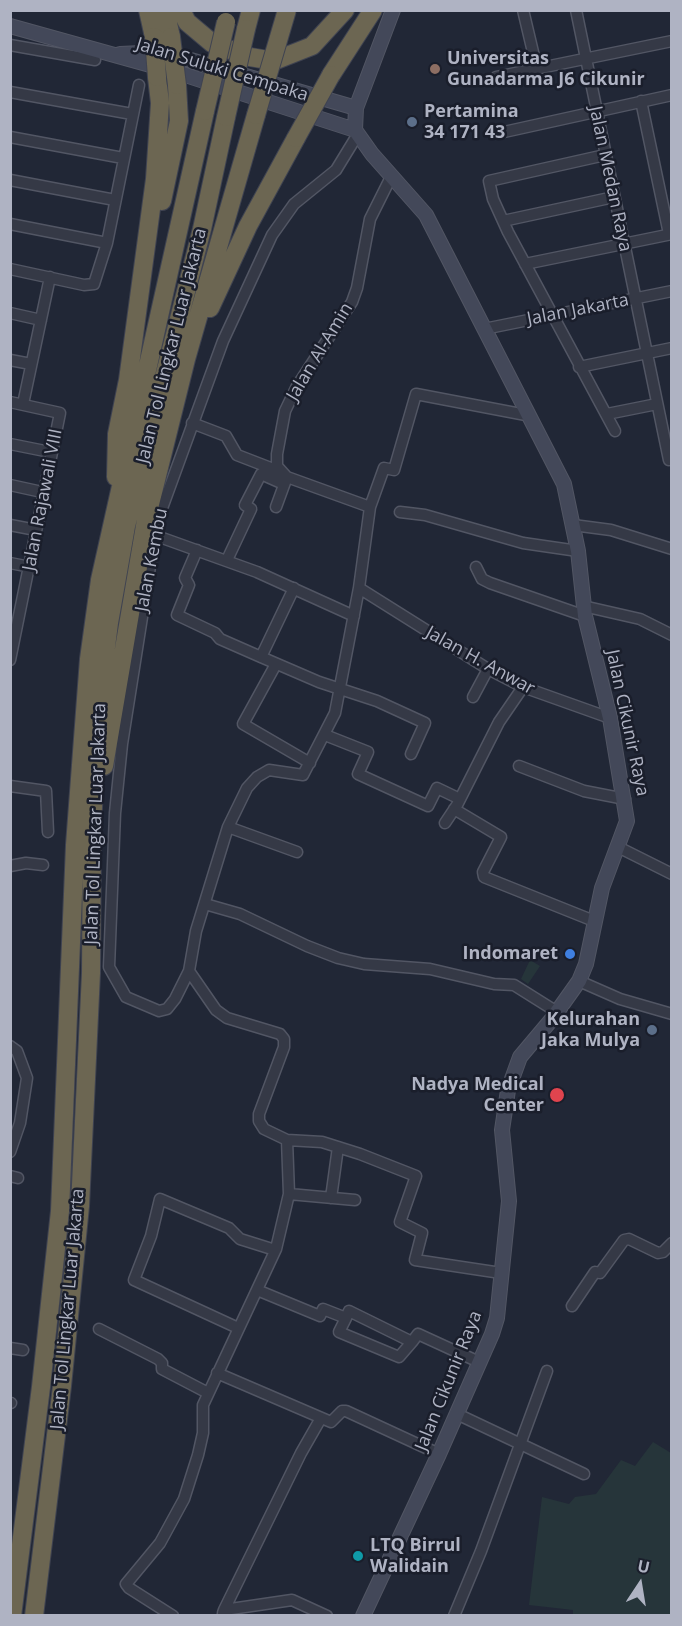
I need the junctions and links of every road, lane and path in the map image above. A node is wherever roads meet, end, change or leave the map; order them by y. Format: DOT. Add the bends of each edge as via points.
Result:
graph roads {
  1 [pos="148,10"];
  2 [pos="165,10"];
  3 [pos="181,10"];
  4 [pos="251,10"];
  5 [pos="287,10"];
  6 [pos="345,10"];
  7 [pos="373,10"];
  8 [pos="393,10"];
  9 [pos="524,10"];
  10 [pos="576,10"];
  11 [pos="227,16"];
  12 [pos="10,26"];
  13 [pos="162,37"];
  14 [pos="672,41"];
  15 [pos="10,45"];
  16 [pos="112,55"];
  17 [pos="182,56"];
  18 [pos="585,59"];
  19 [pos="95,60"];
  20 [pos="537,69"];
  21 [pos="496,78"];
  22 [pos="178,79"];
  23 [pos="139,85"];
  24 [pos="10,92"];
  25 [pos="672,95"];
  26 [pos="641,102"];
  27 [pos="356,108"];
  28 [pos="596,111"];
  29 [pos="132,114"];
  30 [pos="356,132"];
  31 [pos="504,132"];
  32 [pos="10,137"];
  33 [pos="605,155"];
  34 [pos="123,158"];
  35 [pos="391,177"];
  36 [pos="10,180"];
  37 [pos="614,196"];
  38 [pos="116,200"];
  39 [pos="503,220"];
  40 [pos="10,224"];
  41 [pos="670,234"];
  42 [pos="107,243"];
  43 [pos="624,244"];
  44 [pos="525,264"];
  45 [pos="10,269"];
  46 [pos="50,278"];
  47 [pos="672,291"];
  48 [pos="139,299"];
  49 [pos="635,299"];
  50 [pos="10,313"];
  51 [pos="552,315"];
  52 [pos="41,320"];
  53 [pos="484,329"];
  54 [pos="672,348"];
  55 [pos="646,353"];
  56 [pos="186,359"];
  57 [pos="10,360"];
  58 [pos="31,364"];
  59 [pos="579,367"];
  60 [pos="10,402"];
  61 [pos="22,404"];
  62 [pos="657,404"];
  63 [pos="607,414"];
  64 [pos="526,415"];
  65 [pos="192,423"];
  66 [pos="615,431"];
  67 [pos="10,444"];
  68 [pos="50,452"];
  69 [pos="669,460"];
  70 [pos="284,474"];
  71 [pos="10,485"];
  72 [pos="42,492"];
  73 [pos="117,500"];
  74 [pos="276,507"];
  75 [pos="370,507"];
  76 [pos="400,512"];
  77 [pos="10,525"];
  78 [pos="573,525"];
  79 [pos="36,530"];
  80 [pos="154,535"];
  81 [pos="672,549"];
  82 [pos="197,550"];
  83 [pos="578,551"];
  84 [pos="227,560"];
  85 [pos="10,563"];
  86 [pos="30,567"];
  87 [pos="476,567"];
  88 [pos="294,588"];
  89 [pos="359,588"];
  90 [pos="10,604"];
  91 [pos="23,606"];
  92 [pos="584,611"];
  93 [pos="354,616"];
  94 [pos="672,635"];
  95 [pos="12,645"];
  96 [pos="261,657"];
  97 [pos="10,660"];
  98 [pos="276,664"];
  99 [pos="488,669"];
  100 [pos="523,687"];
  101 [pos="342,689"];
  102 [pos="473,698"];
  103 [pos="609,718"];
  104 [pos="325,735"];
  105 [pos="411,754"];
  106 [pos="310,764"];
  107 [pos="519,766"];
  108 [pos="10,786"];
  109 [pos="460,799"];
  110 [pos="625,799"];
  111 [pos="454,810"];
  112 [pos="445,823"];
  113 [pos="228,827"];
  114 [pos="92,830"];
  115 [pos="48,832"];
  116 [pos="618,847"];
  117 [pos="297,852"];
  118 [pos="43,865"];
  119 [pos="10,866"];
  120 [pos="672,874"];
  121 [pos="205,904"];
  122 [pos="594,921"];
  123 [pos="189,971"];
  124 [pos="579,981"];
  125 [pos="557,1012"];
  126 [pos="672,1014"];
  127 [pos="10,1046"];
  128 [pos="287,1140"];
  129 [pos="338,1147"];
  130 [pos="10,1152"];
  131 [pos="289,1194"];
  132 [pos="331,1198"];
  133 [pos="355,1200"];
  134 [pos="672,1243"];
  135 [pos="275,1250"];
  136 [pos="501,1273"];
  137 [pos="257,1290"];
  138 [pos="572,1306"];
  139 [pos="346,1318"];
  140 [pos="238,1328"];
  141 [pos="99,1329"];
  142 [pos="412,1342"];
  143 [pos="10,1348"];
  144 [pos="23,1350"];
  145 [pos="479,1362"];
  146 [pos="547,1371"];
  147 [pos="217,1373"];
  148 [pos="208,1393"];
  149 [pos="457,1414"];
  150 [pos="321,1418"];
  151 [pos="521,1443"];
  152 [pos="439,1454"];
  153 [pos="584,1474"];
  154 [pos="223,1613"];
  155 [pos="12,1616"];
  156 [pos="34,1616"];
  157 [pos="173,1616"];
  158 [pos="327,1616"];
  159 [pos="363,1616"];
  160 [pos="454,1616"];
  1 -- 13 [label="highway"];
  2 -- 13 [label="highway"];
  3 -- 6 [label="highway" via="187,22 212,43 274,61 312,46"];
  4 -- 114 [label="highway, Jalan Tol Lingkar Luar Jakarta, bridge" via="202,229 126,526 97,719"];
  5 -- 56 [label="highway, bridge"];
  7 -- 56 [label="highway, bridge" via="331,75 248,226"];
  8 -- 27 [label="street"];
  9 -- 20 [label="street"];
  10 -- 18 [label="street, Jalan Medan Raya"];
  11 -- 73 [label="highway, Jalan Tol Lingkar Luar Jakarta, bridge" via="149,373"];
  12 -- 16 [label="street"];
  13 -- 22 [label="highway, bridge"];
  13 -- 48 [label="highway, bridge" via="157,77 155,179"];
  14 -- 18 [label="street"];
  15 -- 19 [label="street"];
  16 -- 17 [label="street, Jalan Suluki Cempaka" via="163,52"];
  16 -- 22 [label="street, Jalan Suluki Cempaka"];
  17 -- 22 [label="street"];
  17 -- 27 [label="street, Jalan Suluki Cempaka"];
  18 -- 20 [label="street"];
  18 -- 28 [label="street, Jalan Medan Raya"];
  20 -- 21 [label="street"];
  22 -- 30 [label="street, Jalan Suluki Cempaka"];
  22 -- 48 [label="highway" via="176,141"];
  23 -- 29 [label="street"];
  24 -- 29 [label="street"];
  25 -- 26 [label="street"];
  26 -- 28 [label="street"];
  26 -- 41 [label="street"];
  27 -- 30 [label="street"];
  28 -- 31 [label="street"];
  28 -- 33 [label="street, Jalan Medan Raya"];
  29 -- 34 [label="street"];
  30 -- 35 [label="street, Jalan Cikunir Raya"];
  30 -- 65 [label="street, Jalan Kembu" via="336,170 294,204 272,235 223,341"];
  32 -- 34 [label="street"];
  33 -- 37 [label="street, Jalan Medan Raya"];
  33 -- 39 [label="street" via="489,180"];
  34 -- 38 [label="street"];
  35 -- 53 [label="street, Jalan Cikunir Raya" via="426,215"];
  35 -- 70 [label="street, Jalan Al-Amin" via="370,219 352,302 285,411 277,454 277,466"];
  36 -- 38 [label="street"];
  37 -- 39 [label="street"];
  37 -- 43 [label="street, Jalan Medan Raya"];
  38 -- 42 [label="street"];
  39 -- 44 [label="street"];
  40 -- 42 [label="street"];
  41 -- 43 [label="street"];
  42 -- 46 [label="street" via="94,284"];
  43 -- 44 [label="street"];
  43 -- 49 [label="street, Jalan Medan Raya"];
  44 -- 51 [label="street"];
  45 -- 46 [label="street"];
  46 -- 52 [label="street"];
  47 -- 49 [label="street, Jalan Jakarta"];
  48 -- 73 [label="highway" via="117,434"];
  49 -- 51 [label="street, Jalan Jakarta"];
  49 -- 55 [label="street, Jalan Medan Raya"];
  50 -- 52 [label="street"];
  51 -- 53 [label="street, Jalan Jakarta"];
  51 -- 59 [label="street"];
  52 -- 58 [label="street"];
  53 -- 64 [label="street, Jalan Cikunir Raya"];
  54 -- 55 [label="street"];
  55 -- 59 [label="street"];
  55 -- 62 [label="street, Jalan Medan Raya"];
  56 -- 114 [label="highway" via="146,520"];
  57 -- 58 [label="street"];
  58 -- 61 [label="street"];
  59 -- 63 [label="street"];
  60 -- 61 [label="street"];
  61 -- 68 [label="street, Jalan Rajawali VIII" via="59,411"];
  62 -- 63 [label="street"];
  62 -- 69 [label="street, Jalan Medan Raya"];
  63 -- 66 [label="street"];
  64 -- 75 [label="street" via="416,394 394,470 384,468"];
  64 -- 78 [label="street, Jalan Cikunir Raya" via="564,484"];
  65 -- 70 [label="street" via="226,436 237,455"];
  65 -- 80 [label="street, Jalan Kembu"];
  67 -- 68 [label="street"];
  68 -- 72 [label="street, Jalan Rajawali VIII"];
  70 -- 74 [label="street"];
  70 -- 75 [label="street"];
  70 -- 84 [label="street" via="279,482 261,474 245,505 251,509"];
  71 -- 72 [label="street"];
  72 -- 79 [label="street, Jalan Rajawali VIII"];
  73 -- 155 [label="highway, Jalan Tol Lingkar Luar Jakarta" via="100,580 81,738 60,1211"];
  75 -- 89 [label="street"];
  76 -- 83 [label="street" via="425,515 523,543"];
  77 -- 79 [label="street"];
  78 -- 81 [label="street" via="611,530"];
  78 -- 83 [label="street, Jalan Cikunir Raya"];
  79 -- 86 [label="street, Jalan Rajawali VIII"];
  80 -- 82 [label="street"];
  80 -- 123 [label="street, Jalan Kembu" via="122,744 109,967 126,997 159,1011 170,1006"];
  82 -- 84 [label="street"];
  82 -- 96 [label="street" via="185,578 189,585 177,615"];
  83 -- 92 [label="street, Jalan Cikunir Raya"];
  84 -- 88 [label="street"];
  85 -- 86 [label="street"];
  86 -- 91 [label="street, Jalan Rajawali VIII"];
  87 -- 92 [label="street" via="482,579 490,583"];
  88 -- 93 [label="street"];
  88 -- 96 [label="street"];
  89 -- 93 [label="street"];
  89 -- 99 [label="street, Jalan H. Anwar"];
  90 -- 91 [label="street"];
  91 -- 95 [label="street, Jalan Rajawali VIII"];
  92 -- 94 [label="street" via="640,619"];
  92 -- 103 [label="street, Jalan Cikunir Raya"];
  93 -- 101 [label="street"];
  95 -- 97 [label="street, Jalan Rajawali VIII"];
  96 -- 98 [label="street"];
  98 -- 101 [label="street"];
  98 -- 106 [label="street" via="243,724"];
  99 -- 100 [label="street, Jalan H. Anwar"];
  99 -- 102 [label="street"];
  100 -- 103 [label="street, Jalan H. Anwar"];
  100 -- 109 [label="street" via="499,722"];
  101 -- 104 [label="street"];
  101 -- 105 [label="street" via="425,723"];
  103 -- 110 [label="street, Jalan Cikunir Raya"];
  104 -- 106 [label="street"];
  104 -- 109 [label="street" via="368,752 358,774 428,806 437,788"];
  106 -- 113 [label="street" via="303,775 269,770 256,777"];
  107 -- 110 [label="street" via="584,791"];
  108 -- 115 [label="street" via="46,790"];
  109 -- 111 [label="street"];
  110 -- 116 [label="street, Jalan Cikunir Raya" via="627,821"];
  111 -- 112 [label="street"];
  111 -- 122 [label="street" via="501,837 484,877"];
  113 -- 117 [label="street"];
  113 -- 121 [label="street"];
  114 -- 156 [label="highway, Jalan Tol Lingkar Luar Jakarta" via="91,973 80,1206"];
  116 -- 120 [label="street"];
  116 -- 122 [label="street, Jalan Cikunir Raya"];
  118 -- 119 [label="street"];
  121 -- 123 [label="street"];
  121 -- 125 [label="street" via="240,914 338,958 430,969 514,985"];
  122 -- 124 [label="street, Jalan Cikunir Raya"];
  123 -- 128 [label="street" via="216,1010 227,1018 280,1034 284,1039 259,1121 264,1129"];
  124 -- 125 [label="street, Jalan Cikunir Raya"];
  124 -- 126 [label="street" via="620,999"];
  125 -- 136 [label="street, Jalan Cikunir Raya" via="519,1057 506,1100 502,1130 509,1202"];
  127 -- 130 [label="street" via="17,1051 27,1078 22,1114"];
  128 -- 129 [label="street" via="304,1139"];
  128 -- 131 [label="street"];
  129 -- 132 [label="street"];
  129 -- 136 [label="street" via="416,1176 400,1222 422,1233 415,1260"];
  131 -- 132 [label="street"];
  131 -- 135 [label="street"];
  132 -- 133 [label="street"];
  134 -- 138 [label="street" via="658,1253 624,1240"];
  135 -- 137 [label="street"];
  135 -- 140 [label="street" via="240,1239 229,1228 160,1199 134,1280"];
  136 -- 145 [label="street, Jalan Cikunir Raya" via="497,1318"];
  137 -- 139 [label="street" via="320,1316 323,1309"];
  137 -- 140 [label="street"];
  139 -- 142 [label="street" via="349,1311"];
  139 -- 142 [label="street" via="339,1332 399,1357"];
  140 -- 147 [label="street"];
  141 -- 148 [label="street" via="158,1359 162,1369"];
  142 -- 145 [label="street" via="418,1334"];
  143 -- 144 [label="street"];
  145 -- 149 [label="street, Jalan Cikunir Raya"];
  146 -- 151 [label="street"];
  147 -- 148 [label="street"];
  147 -- 150 [label="street"];
  148 -- 157 [label="street" via="203,1406 203,1433 184,1499 160,1543 126,1584"];
  149 -- 151 [label="street"];
  149 -- 152 [label="street, Jalan Cikunir Raya"];
  150 -- 152 [label="street" via="331,1422 346,1411"];
  150 -- 154 [label="street"];
  151 -- 153 [label="street"];
  151 -- 160 [label="street"];
  152 -- 159 [label="street, Jalan Cikunir Raya"];
  154 -- 158 [label="street" via="292,1600"];
}
